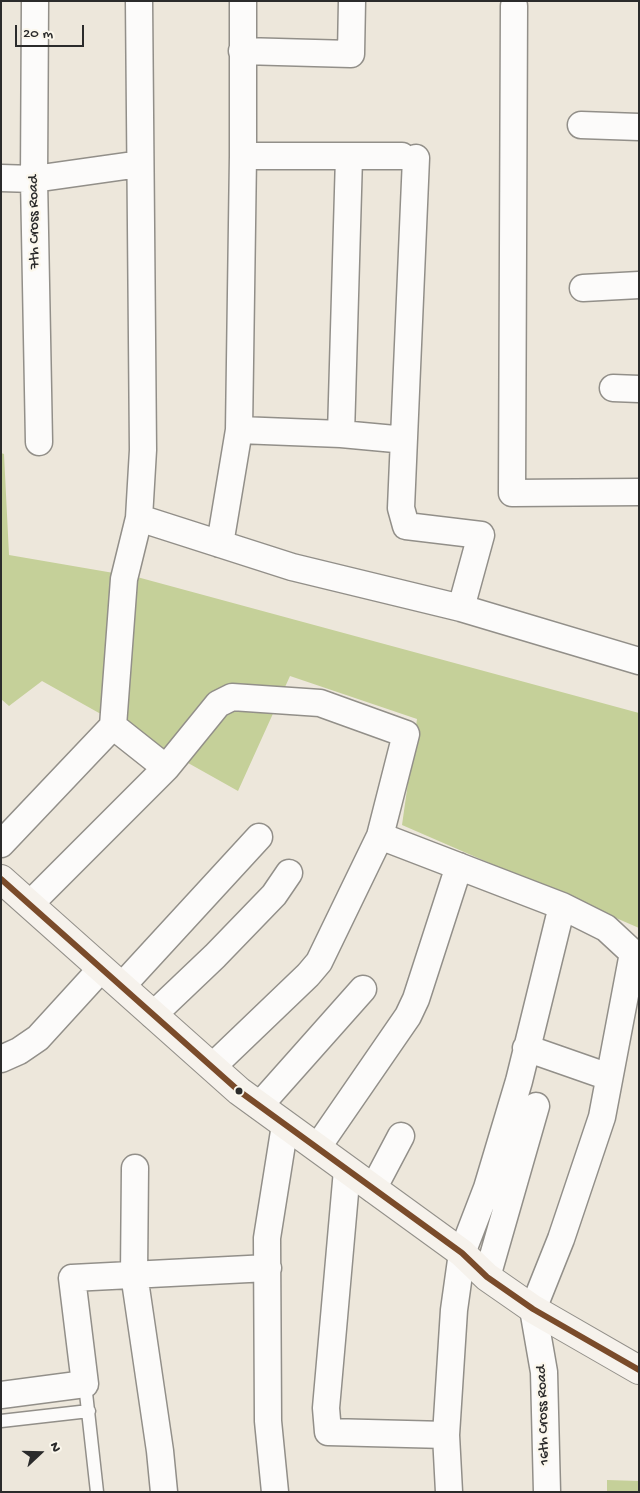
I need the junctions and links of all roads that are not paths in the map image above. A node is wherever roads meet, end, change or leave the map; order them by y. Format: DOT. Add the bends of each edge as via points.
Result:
graph roads {
  1 [pos="35,1"];
  2 [pos="139,1"];
  3 [pos="243,1"];
  4 [pos="352,1"];
  5 [pos="514,6"];
  6 [pos="242,51"];
  7 [pos="581,125"];
  8 [pos="639,128"];
  9 [pos="243,156"];
  10 [pos="348,156"];
  11 [pos="140,164"];
  12 [pos="1,178"];
  13 [pos="34,178"];
  14 [pos="639,284"];
  15 [pos="583,288"];
  16 [pos="613,388"];
  17 [pos="639,389"];
  18 [pos="239,430"];
  19 [pos="341,434"];
  20 [pos="395,439"];
  21 [pos="39,442"];
  22 [pos="639,492"];
  23 [pos="139,518"];
  24 [pos="220,544"];
  25 [pos="461,608"];
  26 [pos="639,661"];
  27 [pos="113,726"];
  28 [pos="166,768"];
  29 [pos="380,836"];
  30 [pos="259,838"];
  31 [pos="1,844"];
  32 [pos="459,866"];
  33 [pos="289,873"];
  34 [pos="1,879"];
  35 [pos="30,904"];
  36 [pos="562,906"];
  37 [pos="102,968"];
  38 [pos="122,986"];
  39 [pos="363,989"];
  40 [pos="153,1015"];
  41 [pos="526,1048"];
  42 [pos="1,1059"];
  43 [pos="212,1067"];
  44 [pos="609,1077"];
  45 [pos="259,1106"];
  46 [pos="536,1106"];
  47 [pos="285,1125"];
  48 [pos="401,1136"];
  49 [pos="317,1148"];
  50 [pos="135,1168"];
  51 [pos="347,1170"];
  52 [pos="373,1189"];
  53 [pos="462,1253"];
  54 [pos="268,1268"];
  55 [pos="134,1274"];
  56 [pos="488,1277"];
  57 [pos="533,1309"];
  58 [pos="639,1370"];
  59 [pos="85,1384"];
  60 [pos="1,1395"];
  61 [pos="88,1411"];
  62 [pos="1,1421"];
  63 [pos="446,1434"];
  64 [pos="97,1492"];
  65 [pos="164,1492"];
  66 [pos="275,1492"];
  67 [pos="449,1492"];
  68 [pos="547,1492"];
  1 -- 13 [label="street, 7th Cross Road"];
  2 -- 11 [label="street"];
  3 -- 6 [label="street"];
  4 -- 6 [label="street" via="351,54"];
  5 -- 22 [label="street" via="512,493"];
  6 -- 9 [label="street"];
  7 -- 8 [label="street"];
  9 -- 10 [label="street"];
  9 -- 18 [label="street"];
  10 -- 19 [label="street"];
  10 -- 25 [label="street" via="409,157 401,508 406,526 481,535"];
  11 -- 13 [label="street"];
  11 -- 23 [label="street" via="143,450"];
  12 -- 13 [label="street"];
  13 -- 21 [label="street, 7th Cross Road"];
  14 -- 15 [label="street"];
  16 -- 17 [label="street"];
  18 -- 19 [label="street"];
  18 -- 24 [label="street"];
  19 -- 20 [label="street"];
  23 -- 24 [label="street"];
  23 -- 27 [label="street" via="124,579"];
  24 -- 25 [label="street" via="292,567"];
  25 -- 26 [label="street"];
  27 -- 28 [label="street"];
  27 -- 31 [label="street"];
  28 -- 29 [label="street" via="218,704 232,697 320,703 406,734"];
  28 -- 35 [label="street"];
  29 -- 32 [label="street"];
  29 -- 43 [label="street" via="319,962"];
  30 -- 38 [label="street"];
  32 -- 36 [label="street"];
  32 -- 49 [label="street" via="408,1016"];
  33 -- 40 [label="street" via="267,902"];
  34 -- 35 [label="main road"];
  35 -- 37 [label="main road"];
  36 -- 41 [label="street"];
  36 -- 44 [label="street" via="606,928 632,953"];
  37 -- 38 [label="main road"];
  37 -- 42 [label="street" via="38,1038"];
  38 -- 40 [label="main road"];
  39 -- 45 [label="street"];
  40 -- 43 [label="main road"];
  41 -- 44 [label="street"];
  41 -- 53 [label="street" via="487,1188"];
  43 -- 45 [label="main road"];
  44 -- 57 [label="street" via="602,1117 561,1239"];
  45 -- 47 [label="main road"];
  46 -- 56 [label="street"];
  47 -- 49 [label="main road"];
  47 -- 54 [label="street" via="267,1238"];
  48 -- 52 [label="street"];
  49 -- 51 [label="main road"];
  50 -- 55 [label="street"];
  51 -- 52 [label="main road"];
  51 -- 63 [label="street" via="326,1408 328,1432"];
  52 -- 53 [label="main road"];
  53 -- 56 [label="main road"];
  53 -- 63 [label="street" via="454,1310"];
  54 -- 55 [label="street"];
  54 -- 66 [label="street" via="268,1421"];
  55 -- 59 [label="street" via="72,1278"];
  55 -- 65 [label="street"];
  56 -- 57 [label="main road"];
  57 -- 58 [label="main road"];
  57 -- 68 [label="street, 16th Cross Road" via="544,1372"];
  59 -- 60 [label="street"];
  59 -- 61 [label="lane"];
  61 -- 62 [label="lane"];
  61 -- 64 [label="lane"];
  63 -- 67 [label="street"];
}
